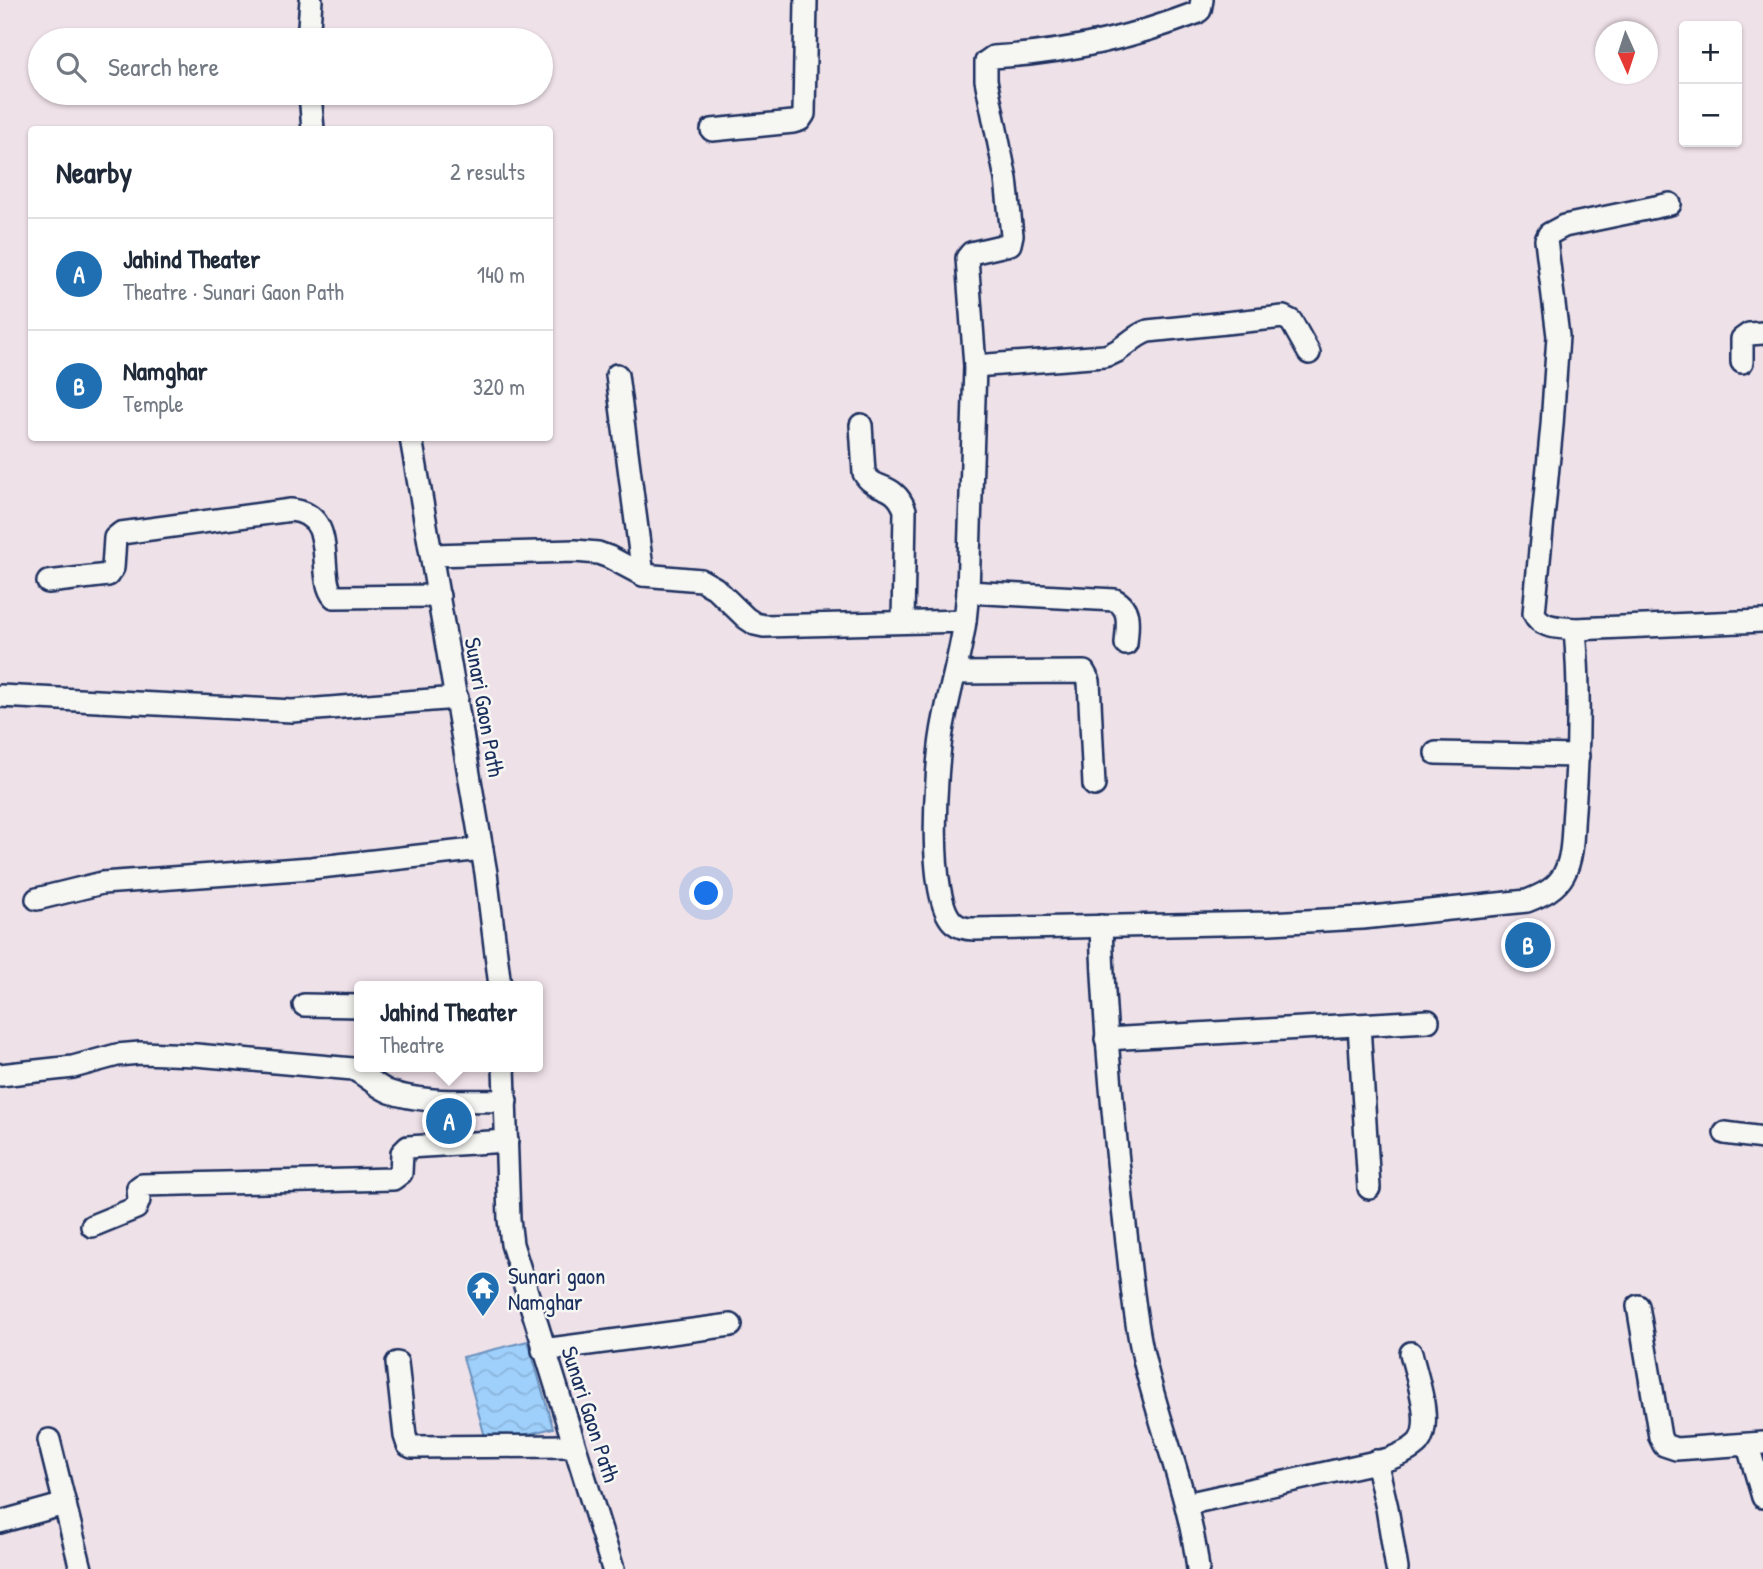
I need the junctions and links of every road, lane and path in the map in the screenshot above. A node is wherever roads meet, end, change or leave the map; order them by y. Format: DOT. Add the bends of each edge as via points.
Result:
graph roads {
  1 [pos="311,0"];
  2 [pos="806,0"];
  3 [pos="1202,0"];
  4 [pos="309,28"];
  5 [pos="311,105"];
  6 [pos="313,126"];
  7 [pos="712,130"];
  8 [pos="1670,204"];
  9 [pos="1763,333"];
  10 [pos="1309,353"];
  11 [pos="1742,362"];
  12 [pos="975,366"];
  13 [pos="617,375"];
  14 [pos="861,425"];
  15 [pos="412,441"];
  16 [pos="433,555"];
  17 [pos="643,575"];
  18 [pos="48,582"];
  19 [pos="968,592"];
  20 [pos="439,596"];
  21 [pos="965,621"];
  22 [pos="1763,621"];
  23 [pos="903,622"];
  24 [pos="1574,629"];
  25 [pos="1126,644"];
  26 [pos="956,673"];
  27 [pos="0,696"];
  28 [pos="457,698"];
  29 [pos="1436,754"];
  30 [pos="1578,756"];
  31 [pos="1094,785"];
  32 [pos="482,849"];
  33 [pos="37,899"];
  34 [pos="1101,926"];
  35 [pos="499,981"];
  36 [pos="303,1005"];
  37 [pos="354,1006"];
  38 [pos="1428,1021"];
  39 [pos="1359,1025"];
  40 [pos="1106,1039"];
  41 [pos="354,1069"];
  42 [pos="360,1072"];
  43 [pos="504,1072"];
  44 [pos="0,1075"];
  45 [pos="506,1101"];
  46 [pos="1725,1133"];
  47 [pos="1763,1138"];
  48 [pos="507,1141"];
  49 [pos="1369,1188"];
  50 [pos="92,1226"];
  51 [pos="1638,1306"];
  52 [pos="731,1325"];
  53 [pos="543,1350"];
  54 [pos="1411,1353"];
  55 [pos="397,1363"];
  56 [pos="49,1440"];
  57 [pos="1755,1445"];
  58 [pos="574,1446"];
  59 [pos="1376,1461"];
  60 [pos="1763,1497"];
  61 [pos="65,1504"];
  62 [pos="1186,1504"];
  63 [pos="0,1522"];
  64 [pos="81,1569"];
  65 [pos="613,1569"];
  66 [pos="1198,1569"];
  67 [pos="1397,1569"];
  1 -- 4 [label="street"];
  2 -- 7 [label="street" via="804,114 800,120"];
  3 -- 12 [label="street" via="1196,13 1155,29 993,57 986,62 1012,235 1010,244 971,253 967,258"];
  5 -- 6 [label="street"];
  8 -- 24 [label="street" via="1564,226 1549,233 1546,240 1558,336 1533,606 1537,620 1545,625"];
  9 -- 11 [label="street" via="1742,339"];
  10 -- 12 [label="street" via="1291,321 1274,317 1148,331 1104,356"];
  12 -- 19 [label="street"];
  13 -- 17 [label="street"];
  14 -- 23 [label="street" via="864,473 894,491 905,510"];
  15 -- 16 [label="street, Sunari Gaon Path"];
  16 -- 17 [label="street" via="586,552 609,556"];
  16 -- 20 [label="street, Sunari Gaon Path"];
  17 -- 23 [label="street" via="701,580 746,618 764,626"];
  18 -- 20 [label="street" via="108,575 113,568 115,538 121,533 291,510 310,515 315,522 334,597"];
  19 -- 21 [label="street"];
  19 -- 25 [label="street" via="1115,600 1127,611"];
  20 -- 28 [label="street, Sunari Gaon Path"];
  21 -- 23 [label="street"];
  21 -- 26 [label="street"];
  22 -- 24 [label="street"];
  24 -- 30 [label="street"];
  26 -- 31 [label="street" via="1084,672 1089,681"];
  26 -- 34 [label="street" via="936,781 935,848 946,912 953,923 964,928"];
  27 -- 28 [label="street" via="292,711"];
  28 -- 32 [label="street, Sunari Gaon Path"];
  29 -- 30 [label="street"];
  30 -- 34 [label="street" via="1565,873 1556,886 1527,901 1362,919"];
  32 -- 33 [label="street" via="311,868 102,883"];
  32 -- 35 [label="street, Sunari Gaon Path"];
  34 -- 40 [label="street"];
  36 -- 37 [label="street"];
  38 -- 39 [label="street"];
  39 -- 40 [label="street"];
  39 -- 49 [label="street"];
  40 -- 62 [label="street" via="1143,1357"];
  41 -- 44 [label="street" via="140,1053"];
  42 -- 45 [label="street" via="377,1086 405,1096"];
  43 -- 45 [label="street, Sunari Gaon Path"];
  45 -- 48 [label="street, Sunari Gaon Path"];
  46 -- 47 [label="street"];
  48 -- 50 [label="street" via="408,1147 402,1153 401,1173 393,1179 142,1185 136,1208"];
  48 -- 53 [label="street, Sunari Gaon Path" via="512,1244"];
  51 -- 57 [label="street" via="1664,1445 1676,1449"];
  52 -- 53 [label="street"];
  53 -- 58 [label="street, Sunari Gaon Path"];
  54 -- 59 [label="street" via="1424,1409 1423,1434 1404,1453"];
  55 -- 58 [label="street" via="405,1436 412,1447"];
  56 -- 61 [label="street"];
  57 -- 60 [label="street"];
  58 -- 65 [label="street, Sunari Gaon Path"];
  59 -- 62 [label="street"];
  59 -- 67 [label="street"];
  61 -- 63 [label="street"];
  61 -- 64 [label="street"];
  62 -- 66 [label="street"];
}
